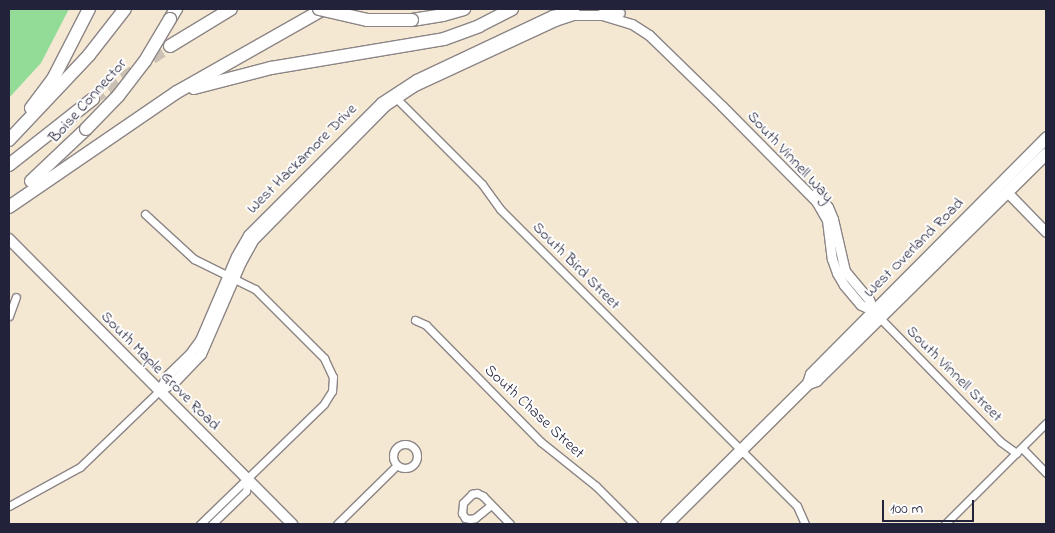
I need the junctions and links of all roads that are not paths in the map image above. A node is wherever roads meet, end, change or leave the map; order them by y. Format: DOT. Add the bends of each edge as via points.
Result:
graph roads {
  1 [pos="89,9"];
  2 [pos="125,9"];
  3 [pos="231,9"];
  4 [pos="319,9"];
  5 [pos="324,9"];
  6 [pos="464,9"];
  7 [pos="512,9"];
  8 [pos="581,9"];
  9 [pos="603,9"];
  10 [pos="173,14"];
  11 [pos="540,24"];
  12 [pos="170,46"];
  13 [pos="463,61"];
  14 [pos="682,63"];
  15 [pos="177,92"];
  16 [pos="396,98"];
  17 [pos="93,99"];
  18 [pos="1046,138"];
  19 [pos="9,139"];
  20 [pos="1046,149"];
  21 [pos="1042,158"];
  22 [pos="9,165"];
  23 [pos="1004,188"];
  24 [pos="9,201"];
  25 [pos="9,207"];
  26 [pos="145,214"];
  27 [pos="1046,232"];
  28 [pos="9,239"];
  29 [pos="231,277"];
  30 [pos="16,297"];
  31 [pos="877,314"];
  32 [pos="9,316"];
  33 [pos="416,320"];
  34 [pos="159,392"];
  35 [pos="1046,423"];
  36 [pos="741,449"];
  37 [pos="1019,450"];
  38 [pos="397,465"];
  39 [pos="1046,472"];
  40 [pos="248,480"];
  41 [pos="491,505"];
  42 [pos="9,506"];
  43 [pos="200,524"];
  44 [pos="212,524"];
  45 [pos="292,524"];
  46 [pos="337,524"];
  47 [pos="510,524"];
  48 [pos="634,524"];
  49 [pos="666,524"];
  50 [pos="805,524"];
  51 [pos="945,524"];
  1 -- 19 [label="highway" via="53,79"];
  2 -- 19 [label="highway, Boise Connector" via="83,62"];
  3 -- 12 [label="highway"];
  4 -- 6 [label="highway, bridge" via="367,20 412,20"];
  5 -- 15 [label="highway"];
  7 -- 15 [label="highway" via="444,39 271,68"];
  8 -- 11 [label="street" via="561,12"];
  9 -- 14 [label="street, South Vinnell Way" via="627,15 639,22 656,34"];
  10 -- 24 [label="highway, Boise Connector, bridge" via="145,61 118,96 59,157"];
  11 -- 13 [label="street, West Hackamore Drive"];
  11 -- 14 [label="street, South Vinnell Way" via="574,15 613,17 632,24"];
  13 -- 16 [label="street, West Hackamore Drive"];
  13 -- 29 [label="street, West Hackamore Drive" via="401,87 381,102 259,222 242,244"];
  14 -- 31 [label="street, South Vinnell Way" via="816,201 826,220 837,273 861,305"];
  15 -- 25 [label="highway"];
  16 -- 29 [label="street, West Hackamore Drive" via="259,233"];
  16 -- 36 [label="street, South Bird Street" via="482,184 507,216"];
  17 -- 22 [label="highway"];
  18 -- 23 [label="main road, West Overland Road"];
  20 -- 21 [label="main road, West Overland Road"];
  21 -- 23 [label="main road, West Overland Road"];
  23 -- 27 [label="street"];
  23 -- 31 [label="main road, West Overland Road"];
  23 -- 31 [label="main road, West Overland Road" via="975,217 969,230"];
  26 -- 29 [label="street" via="184,252 203,265"];
  28 -- 34 [label="main road, South Maple Grove Road"];
  29 -- 34 [label="street, West Hackamore Drive" via="200,354 174,382"];
  29 -- 40 [label="street" via="256,289 324,358 333,377 332,391 324,404"];
  30 -- 32 [label="street"];
  31 -- 36 [label="main road, West Overland Road" via="810,374 808,383"];
  31 -- 37 [label="street, South Vinnell Street" via="1001,442"];
  33 -- 48 [label="street, South Chase Street" via="426,325 541,442 596,486"];
  34 -- 40 [label="main road, South Maple Grove Road"];
  34 -- 42 [label="street, West Hackamore Drive" via="80,467"];
  35 -- 37 [label="street"];
  36 -- 49 [label="main road, West Overland Road"];
  36 -- 50 [label="street, South Bird Street" via="797,506"];
  37 -- 39 [label="street, South Vinnell Street"];
  37 -- 51 [label="street"];
  38 -- 46 [label="street"];
  40 -- 43 [label="street"];
  40 -- 44 [label="street" via="246,491"];
  40 -- 45 [label="main road, South Maple Grove Road"];
  41 -- 47 [label="street"];
}
